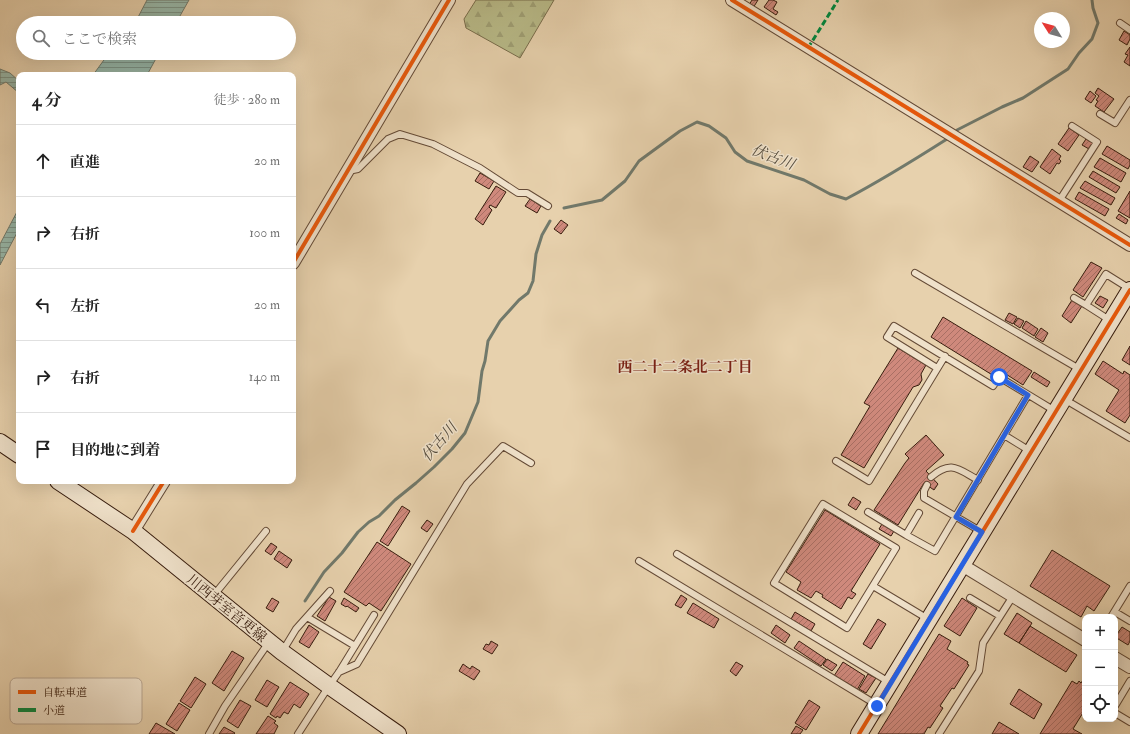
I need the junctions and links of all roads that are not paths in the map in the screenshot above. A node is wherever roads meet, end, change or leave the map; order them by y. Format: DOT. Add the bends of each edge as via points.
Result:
graph roads {
  1 [pos="449,0"];
  2 [pos="732,0"];
  3 [pos="1120,23"];
  4 [pos="1130,30"];
  5 [pos="1130,100"];
  6 [pos="1100,114"];
  7 [pos="1072,126"];
  8 [pos="347,171"];
  9 [pos="1060,201"];
  10 [pos="548,206"];
  11 [pos="1130,245"];
  12 [pos="296,258"];
  13 [pos="915,273"];
  14 [pos="1128,297"];
  15 [pos="1074,298"];
  16 [pos="1086,305"];
  17 [pos="1111,321"];
  18 [pos="944,356"];
  19 [pos="937,368"];
  20 [pos="1081,370"];
  21 [pos="1028,395"];
  22 [pos="1060,405"];
  23 [pos="1004,435"];
  24 [pos="1130,438"];
  25 [pos="0,442"];
  26 [pos="1031,451"];
  27 [pos="16,453"];
  28 [pos="836,461"];
  29 [pos="531,463"];
  30 [pos="932,477"];
  31 [pos="978,480"];
  32 [pos="62,484"];
  33 [pos="162,484"];
  34 [pos="927,485"];
  35 [pos="868,512"];
  36 [pos="919,513"];
  37 [pos="956,517"];
  38 [pos="132,531"];
  39 [pos="266,531"];
  40 [pos="982,532"];
  41 [pos="906,535"];
  42 [pos="677,554"];
  43 [pos="639,561"];
  44 [pos="962,565"];
  45 [pos="873,586"];
  46 [pos="1130,586"];
  47 [pos="330,591"];
  48 [pos="213,596"];
  49 [pos="1013,596"];
  50 [pos="970,598"];
  51 [pos="1113,614"];
  52 [pos="374,615"];
  53 [pos="1000,616"];
  54 [pos="1118,616"];
  55 [pos="307,617"];
  56 [pos="929,619"];
  57 [pos="1130,621"];
  58 [pos="1082,638"];
  59 [pos="355,646"];
  60 [pos="276,647"];
  61 [pos="1118,660"];
  62 [pos="1130,667"];
  63 [pos="340,672"];
  64 [pos="1130,681"];
  65 [pos="890,683"];
  66 [pos="329,686"];
  67 [pos="1118,701"];
  68 [pos="877,706"];
  69 [pos="1118,715"];
  70 [pos="1130,722"];
  71 [pos="209,734"];
  72 [pos="298,734"];
  73 [pos="398,734"];
  74 [pos="859,734"];
  75 [pos="939,734"];
  1 -- 8 [label="street"];
  2 -- 9 [label="street"];
  3 -- 4 [label="lane"];
  5 -- 6 [label="lane" via="1116,123"];
  7 -- 9 [label="lane" via="1097,142"];
  8 -- 10 [label="lane" via="358,169 388,140 400,134 433,144 480,168 518,192 527,192"];
  8 -- 12 [label="street"];
  9 -- 11 [label="street"];
  13 -- 20 [label="lane"];
  14 -- 16 [label="lane" via="1106,274"];
  14 -- 17 [label="street"];
  15 -- 16 [label="lane"];
  16 -- 17 [label="lane"];
  17 -- 20 [label="street"];
  18 -- 19 [label="lane"];
  18 -- 19 [label="lane" via="894,326 887,337"];
  18 -- 21 [label="lane" via="993,386 999,377"];
  19 -- 28 [label="lane" via="869,481"];
  20 -- 22 [label="street"];
  21 -- 22 [label="lane"];
  21 -- 23 [label="lane"];
  22 -- 24 [label="lane"];
  22 -- 26 [label="street"];
  23 -- 26 [label="lane"];
  23 -- 31 [label="lane"];
  25 -- 27 [label="street"];
  26 -- 40 [label="street"];
  29 -- 63 [label="lane" via="503,446 467,484 357,664"];
  30 -- 31 [label="lane" via="939,470 950,466"];
  31 -- 37 [label="lane"];
  32 -- 38 [label="street, 川西芽室音更線"];
  33 -- 38 [label="street"];
  34 -- 37 [label="lane" via="924,498"];
  35 -- 41 [label="lane"];
  36 -- 41 [label="lane"];
  37 -- 40 [label="lane"];
  37 -- 41 [label="lane" via="935,552"];
  38 -- 48 [label="street, 川西芽室音更線"];
  39 -- 48 [label="lane"];
  40 -- 44 [label="street"];
  42 -- 65 [label="lane"];
  43 -- 68 [label="lane"];
  44 -- 49 [label="street"];
  44 -- 56 [label="street"];
  45 -- 45 [label="lane" via="847,628 774,583 823,504 896,548"];
  45 -- 56 [label="lane"];
  46 -- 51 [label="lane"];
  47 -- 55 [label="lane"];
  48 -- 60 [label="street, 川西芽室音更線"];
  49 -- 53 [label="lane"];
  49 -- 58 [label="street"];
  50 -- 53 [label="lane"];
  52 -- 59 [label="lane"];
  53 -- 75 [label="lane" via="983,643 979,671"];
  54 -- 57 [label="lane"];
  55 -- 59 [label="lane"];
  55 -- 60 [label="lane"];
  56 -- 65 [label="street"];
  59 -- 63 [label="lane"];
  60 -- 66 [label="street, 川西芽室音更線"];
  60 -- 71 [label="lane" via="225,706"];
  61 -- 62 [label="street"];
  63 -- 66 [label="lane"];
  64 -- 67 [label="lane"];
  65 -- 68 [label="street"];
  66 -- 72 [label="lane"];
  66 -- 73 [label="street, 川西芽室音更線"];
  68 -- 74 [label="street"];
  69 -- 70 [label="lane"];
}
